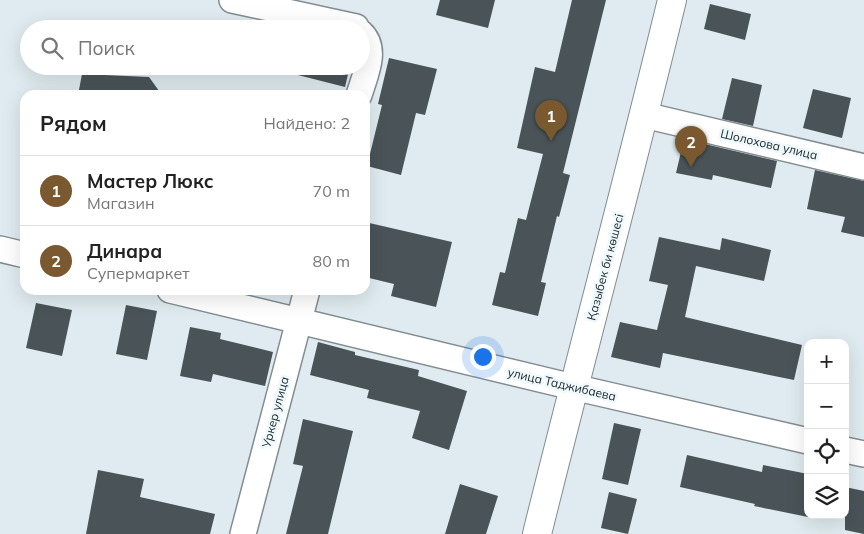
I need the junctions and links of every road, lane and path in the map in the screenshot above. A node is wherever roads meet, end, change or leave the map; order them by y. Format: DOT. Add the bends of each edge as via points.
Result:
graph roads {
  1 [pos="232,0"];
  2 [pos="672,0"];
  3 [pos="319,20"];
  4 [pos="365,75"];
  5 [pos="360,90"];
  6 [pos="644,115"];
  7 [pos="864,167"];
  8 [pos="0,249"];
  9 [pos="20,254"];
  10 [pos="191,295"];
  11 [pos="306,295"];
  12 [pos="298,321"];
  13 [pos="573,387"];
  14 [pos="804,440"];
  15 [pos="849,451"];
  16 [pos="864,454"];
  17 [pos="243,534"];
  18 [pos="537,534"];
  1 -- 3 [label="street"];
  2 -- 6 [label="main road, Қазыбек би көшесі"];
  4 -- 5 [label="street"];
  6 -- 7 [label="street, Шолохова улица"];
  6 -- 13 [label="main road, Қазыбек би көшесі"];
  8 -- 9 [label="street"];
  10 -- 12 [label="street, улица Таджибаева"];
  11 -- 12 [label="street, Уркер улица"];
  12 -- 13 [label="street, улица Таджибаева"];
  12 -- 17 [label="street, Уркер улица"];
  13 -- 14 [label="street, улица Таджибаева"];
  13 -- 18 [label="main road, Қазыбек би көшесі"];
  15 -- 16 [label="street"];
}
